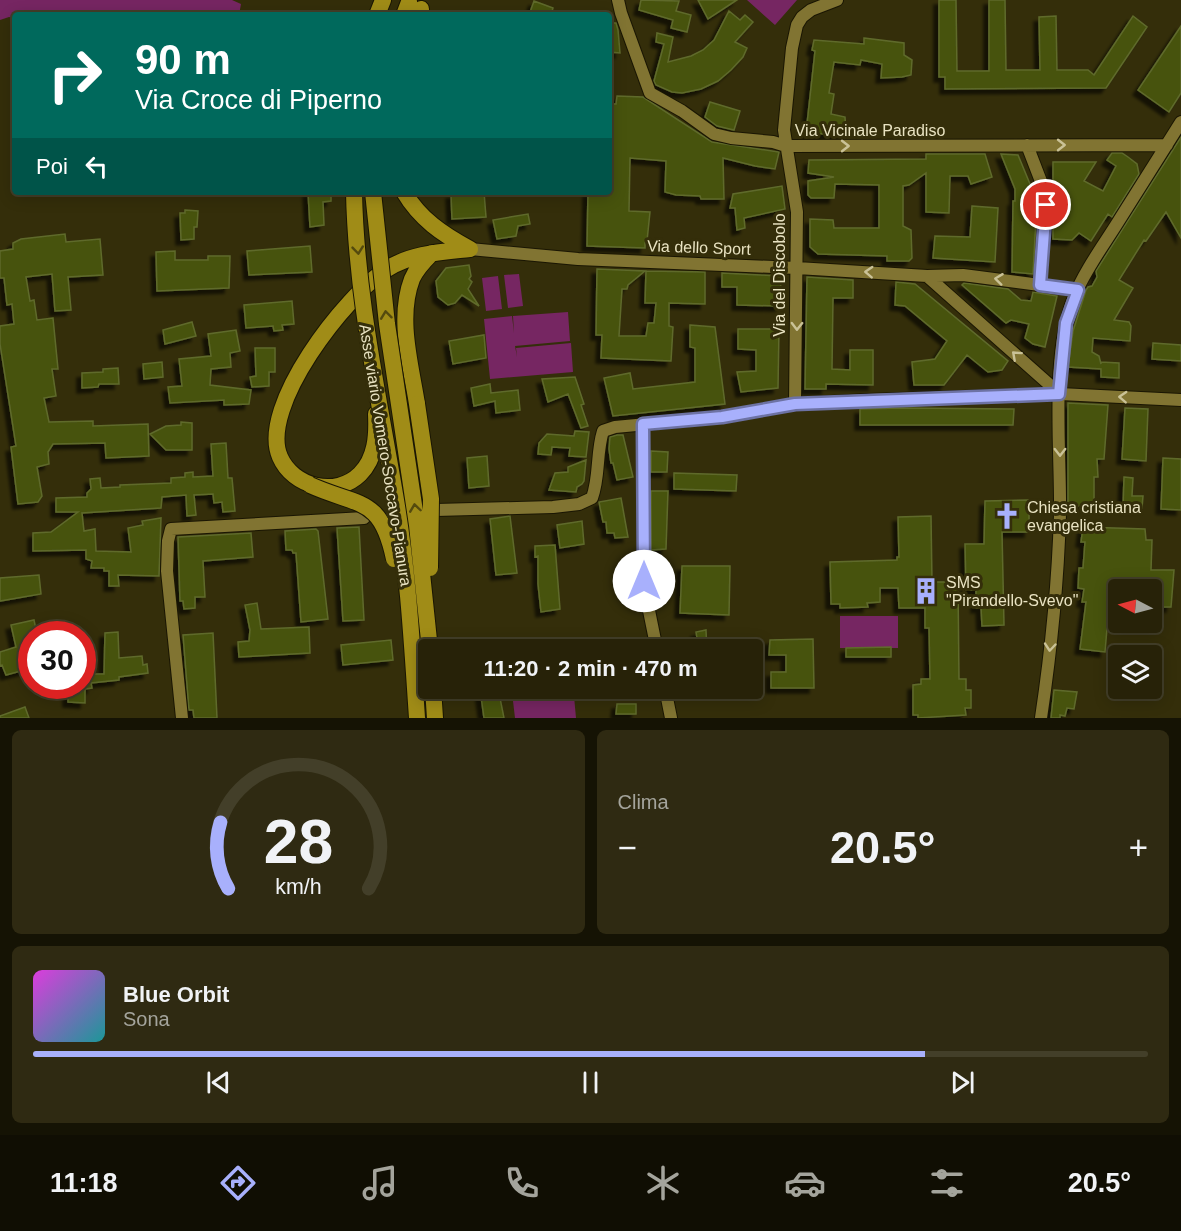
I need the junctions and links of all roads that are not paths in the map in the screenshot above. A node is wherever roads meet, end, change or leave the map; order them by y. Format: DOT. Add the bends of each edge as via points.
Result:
graph roads {
  1 [pos="618,0"];
  2 [pos="837,0"];
  3 [pos="1181,122"];
  4 [pos="1027,145"];
  5 [pos="1167,145"];
  6 [pos="786,146"];
  7 [pos="354,195"];
  8 [pos="373,195"];
  9 [pos="406,195"];
  10 [pos="470,249"];
  11 [pos="432,253"];
  12 [pos="797,268"];
  13 [pos="927,276"];
  14 [pos="1040,285"];
  15 [pos="1078,290"];
  16 [pos="376,393"];
  17 [pos="1059,394"];
  18 [pos="1181,400"];
  19 [pos="795,404"];
  20 [pos="643,424"];
  21 [pos="310,485"];
  22 [pos="436,510"];
  23 [pos="364,518"];
  24 [pos="429,639"];
  25 [pos="430,639"];
  26 [pos="655,639"];
  27 [pos="411,641"];
  28 [pos="434,699"];
  29 [pos="667,699"];
  30 [pos="182,718"];
  31 [pos="417,718"];
  32 [pos="435,718"];
  33 [pos="671,718"];
  34 [pos="1041,718"];
  1 -- 6 [label="street, Via Vicinale Paradiso" via="650,93 714,134"];
  2 -- 6 [label="street, Via del Discobolo" via="811,10 797,26 784,130"];
  3 -- 5 [label="street"];
  4 -- 5 [label="street, Via Vicinale Paradiso, one-way"];
  6 -- 4 [label="street, Via Vicinale Paradiso, one-way"];
  4 -- 14 [label="street" via="1046,205"];
  5 -- 15 [label="street"];
  6 -- 12 [label="street, Via del Discobolo" via="796,212"];
  7 -- 16 [label="highway, Asse viario Vomero-Soccavo-Pianura, one-way, bridge"];
  24 -- 8 [label="highway, Asse viario Vomero-Soccavo-Pianura, one-way, bridge"];
  9 -- 10 [label="highway" via="431,225"];
  10 -- 11 [label="highway"];
  10 -- 12 [label="street, Via dello Sport" via="578,259"];
  11 -- 21 [label="highway" via="411,258 370,281 327,329 286,397 278,418 279,456 286,469"];
  11 -- 25 [label="highway, bridge" via="411,280 406,304 406,336 431,499"];
  13 -- 12 [label="street, Via dello Sport, one-way"];
  12 -- 19 [label="street, Via del Discobolo, one-way"];
  14 -- 13 [label="street, Via dello Sport, one-way" via="963,275"];
  17 -- 13 [label="street, one-way"];
  14 -- 15 [label="street, Via dello Sport"];
  15 -- 17 [label="street" via="1066,323"];
  16 -- 21 [label="highway, bridge" via="377,438 360,475 339,486"];
  16 -- 27 [label="highway, Asse viario Vomero-Soccavo-Pianura, bridge" via="396,500"];
  18 -- 17 [label="street, one-way"];
  17 -- 19 [label="street"];
  17 -- 34 [label="street, one-way" via="1057,569"];
  19 -- 20 [label="street" via="722,417"];
  20 -- 22 [label="street" via="603,431 598,447 596,488 592,498 579,504"];
  20 -- 26 [label="street" via="644,581"];
  21 -- 27 [label="highway, bridge" via="363,504 381,522 391,542"];
  23 -- 30 [label="street" via="171,529 166,571"];
  27 -- 31 [label="highway, Asse viario Vomero-Soccavo-Pianura, bridge"];
  28 -- 32 [label="highway"];
  29 -- 33 [label="street"];
}
